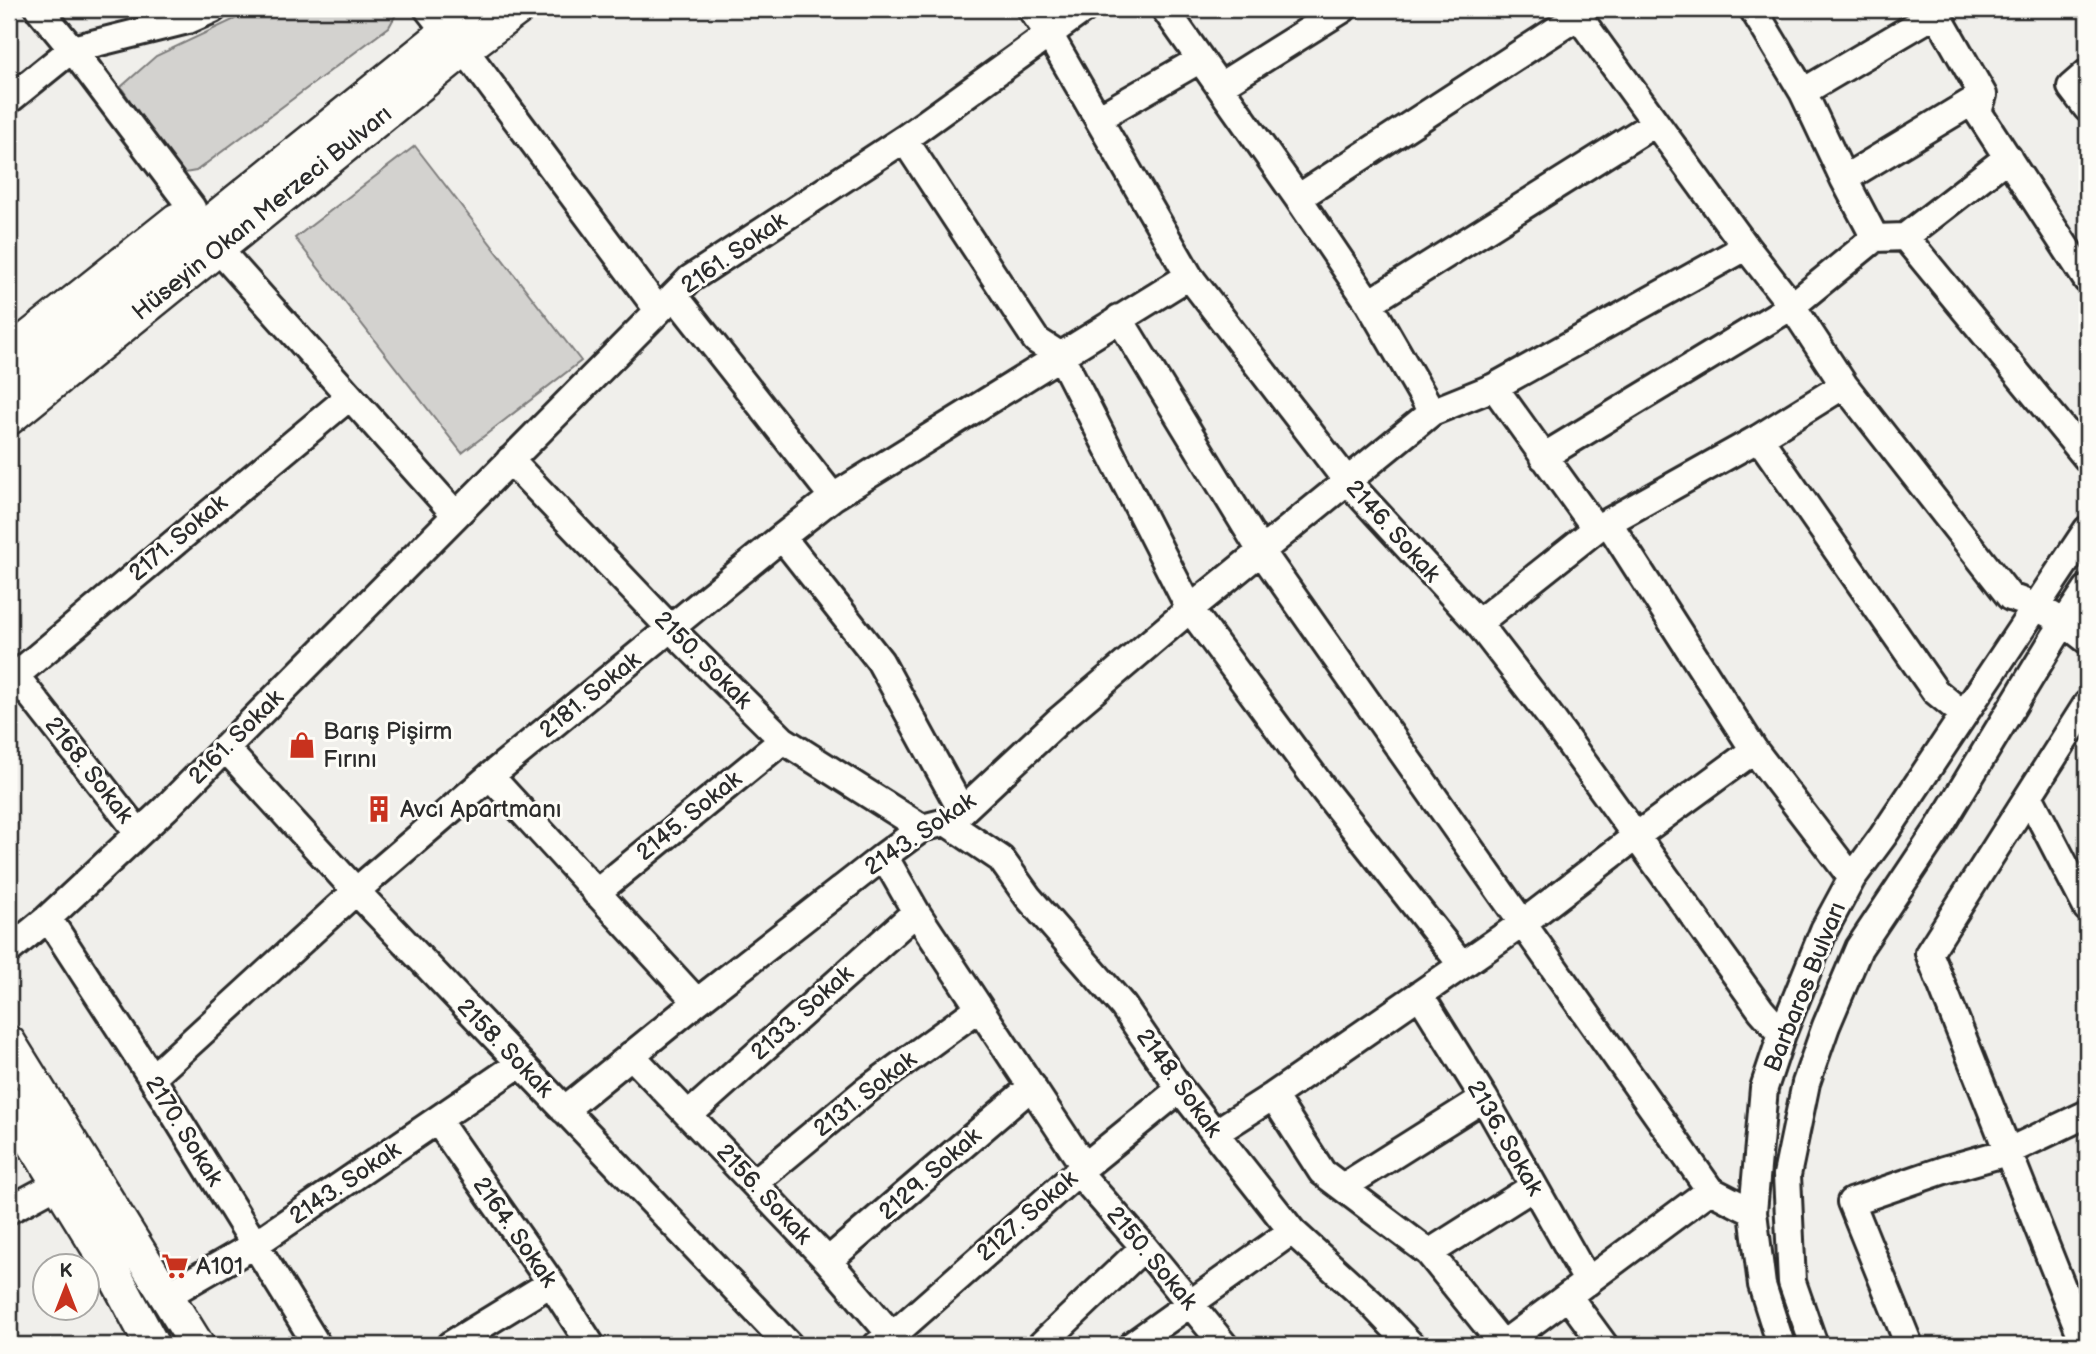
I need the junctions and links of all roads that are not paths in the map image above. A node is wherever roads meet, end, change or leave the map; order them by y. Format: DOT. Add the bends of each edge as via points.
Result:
graph roads {
  1 [pos="39,9"];
  2 [pos="213,9"];
  3 [pos="475,9"];
  4 [pos="517,9"];
  5 [pos="1031,9"];
  6 [pos="1084,9"];
  7 [pos="1165,9"];
  8 [pos="1343,9"];
  9 [pos="1753,9"];
  10 [pos="1936,11"];
  11 [pos="1575,13"];
  12 [pos="183,14"];
  13 [pos="446,30"];
  14 [pos="1049,34"];
  15 [pos="72,49"];
  16 [pos="1199,60"];
  17 [pos="2087,73"];
  18 [pos="1220,86"];
  19 [pos="1803,92"];
  20 [pos="1983,95"];
  21 [pos="9,100"];
  22 [pos="2087,108"];
  23 [pos="1098,118"];
  24 [pos="1656,123"];
  25 [pos="904,139"];
  26 [pos="2008,157"];
  27 [pos="1844,179"];
  28 [pos="1298,198"];
  29 [pos="192,208"];
  30 [pos="1905,237"];
  31 [pos="1875,238"];
  32 [pos="1746,247"];
  33 [pos="229,261"];
  34 [pos="1189,276"];
  35 [pos="2087,280"];
  36 [pos="666,302"];
  37 [pos="1369,303"];
  38 [pos="1792,306"];
  39 [pos="1119,318"];
  40 [pos="9,354"];
  41 [pos="1061,356"];
  42 [pos="9,385"];
  43 [pos="1844,385"];
  44 [pos="1494,387"];
  45 [pos="349,397"];
  46 [pos="1432,412"];
  47 [pos="9,418"];
  48 [pos="1759,438"];
  49 [pos="9,440"];
  50 [pos="1543,457"];
  51 [pos="2087,458"];
  52 [pos="510,460"];
  53 [pos="1347,481"];
  54 [pos="833,497"];
  55 [pos="455,514"];
  56 [pos="1602,526"];
  57 [pos="2087,530"];
  58 [pos="782,537"];
  59 [pos="1261,551"];
  60 [pos="2087,589"];
  61 [pos="2038,606"];
  62 [pos="1190,609"];
  63 [pos="1478,623"];
  64 [pos="2065,623"];
  65 [pos="671,629"];
  66 [pos="2087,640"];
  67 [pos="12,678"];
  68 [pos="2087,704"];
  69 [pos="1963,715"];
  70 [pos="783,740"];
  71 [pos="225,748"];
  72 [pos="1754,750"];
  73 [pos="491,776"];
  74 [pos="2029,796"];
  75 [pos="943,820"];
  76 [pos="138,832"];
  77 [pos="1635,837"];
  78 [pos="884,856"];
  79 [pos="1852,878"];
  80 [pos="356,891"];
  81 [pos="596,893"];
  82 [pos="2087,908"];
  83 [pos="916,912"];
  84 [pos="48,918"];
  85 [pos="1523,923"];
  86 [pos="9,950"];
  87 [pos="1462,965"];
  88 [pos="1420,995"];
  89 [pos="697,1002"];
  90 [pos="979,1007"];
  91 [pos="1782,1034"];
  92 [pos="9,1043"];
  93 [pos="631,1055"];
  94 [pos="519,1064"];
  95 [pos="152,1078"];
  96 [pos="1032,1086"];
  97 [pos="1180,1089"];
  98 [pos="1273,1097"];
  99 [pos="1484,1098"];
  100 [pos="9,1103"];
  101 [pos="564,1110"];
  102 [pos="2087,1114"];
  103 [pos="689,1115"];
  104 [pos="437,1120"];
  105 [pos="1215,1133"];
  106 [pos="2007,1152"];
  107 [pos="1081,1169"];
  108 [pos="59,1183"];
  109 [pos="754,1184"];
  110 [pos="1343,1187"];
  111 [pos="1533,1187"];
  112 [pos="1710,1190"];
  113 [pos="9,1210"];
  114 [pos="1752,1212"];
  115 [pos="1292,1231"];
  116 [pos="254,1245"];
  117 [pos="1144,1247"];
  118 [pos="1429,1253"];
  119 [pos="828,1262"];
  120 [pos="551,1283"];
  121 [pos="1578,1289"];
  122 [pos="166,1297"];
  123 [pos="1192,1304"];
  124 [pos="143,1342"];
  125 [pos="890,1342"];
  126 [pos="197,1345"];
  127 [pos="317,1345"];
  128 [pos="450,1345"];
  129 [pos="591,1345"];
  130 [pos="789,1345"];
  131 [pos="1041,1345"];
  132 [pos="1132,1345"];
  133 [pos="1224,1345"];
  134 [pos="1411,1345"];
  135 [pos="1503,1345"];
  136 [pos="1604,1345"];
  137 [pos="1781,1345"];
  138 [pos="1814,1345"];
  139 [pos="1909,1345"];
  140 [pos="2085,1345"];
  1 -- 15 [label="street"];
  2 -- 12 [label="street"];
  3 -- 13 [label="main road, Hüseyin Okan Merzeci Bulvarı"];
  4 -- 13 [label="main road, Hüseyin Okan Merzeci Bulvarı"];
  5 -- 14 [label="street, 2146. Sokak"];
  6 -- 14 [label="street, 2161. Sokak"];
  7 -- 16 [label="street"];
  8 -- 18 [label="street"];
  9 -- 19 [label="street"];
  10 -- 19 [label="street"];
  10 -- 20 [label="street"];
  11 -- 24 [label="street"];
  11 -- 28 [label="street"];
  12 -- 15 [label="street"];
  13 -- 29 [label="main road" via="387,51"];
  13 -- 33 [label="main road" via="438,93"];
  13 -- 36 [label="street"];
  13 -- 42 [label="main road, Hüseyin Okan Merzeci Bulvarı"];
  13 -- 47 [label="main road, Hüseyin Okan Merzeci Bulvarı"];
  14 -- 23 [label="street, 2146. Sokak"];
  14 -- 25 [label="street, 2161. Sokak"];
  15 -- 21 [label="street"];
  15 -- 29 [label="street"];
  16 -- 18 [label="street"];
  16 -- 23 [label="street"];
  17 -- 22 [label="street" via="2071,88"];
  18 -- 28 [label="street"];
  19 -- 27 [label="street"];
  20 -- 26 [label="street" via="1978,113"];
  20 -- 27 [label="street"];
  23 -- 34 [label="street, 2146. Sokak"];
  24 -- 32 [label="street"];
  24 -- 37 [label="street"];
  25 -- 36 [label="street, 2161. Sokak" via="690,279"];
  25 -- 41 [label="street" via="1036,340"];
  26 -- 30 [label="street"];
  26 -- 35 [label="street"];
  27 -- 31 [label="street"];
  28 -- 37 [label="street"];
  29 -- 40 [label="main road"];
  30 -- 31 [label="street"];
  30 -- 51 [label="street"];
  31 -- 38 [label="street"];
  32 -- 38 [label="street"];
  32 -- 44 [label="street, 2143. Sokak"];
  33 -- 45 [label="street"];
  33 -- 49 [label="main road"];
  34 -- 39 [label="street, 2181. Sokak"];
  34 -- 53 [label="street, 2146. Sokak"];
  36 -- 52 [label="street, 2161. Sokak"];
  36 -- 54 [label="street"];
  37 -- 46 [label="street"];
  38 -- 43 [label="street"];
  38 -- 50 [label="street"];
  39 -- 41 [label="street, 2181. Sokak"];
  39 -- 59 [label="street"];
  41 -- 54 [label="street, 2181. Sokak"];
  41 -- 62 [label="street"];
  43 -- 48 [label="street"];
  43 -- 61 [label="street" via="2010,597"];
  44 -- 46 [label="street, 2143. Sokak"];
  44 -- 50 [label="street"];
  45 -- 55 [label="street"];
  45 -- 67 [label="street, 2171. Sokak"];
  46 -- 53 [label="street, 2143. Sokak"];
  48 -- 56 [label="street"];
  48 -- 69 [label="street" via="1935,691"];
  50 -- 56 [label="street"];
  52 -- 55 [label="street, 2161. Sokak"];
  52 -- 65 [label="street, 2150. Sokak"];
  53 -- 59 [label="street, 2143. Sokak"];
  53 -- 63 [label="street, 2146. Sokak"];
  54 -- 58 [label="street, 2181. Sokak"];
  55 -- 71 [label="street, 2161. Sokak"];
  56 -- 63 [label="street"];
  56 -- 72 [label="street"];
  57 -- 61 [label="street, Barbaros Bulvarı"];
  58 -- 65 [label="street, 2181. Sokak"];
  58 -- 75 [label="street" via="880,662"];
  59 -- 62 [label="street, 2143. Sokak"];
  59 -- 85 [label="street"];
  60 -- 64 [label="street, Barbaros Bulvarı"];
  61 -- 64 [label="street"];
  61 -- 69 [label="street, Barbaros Bulvarı"];
  62 -- 75 [label="street, 2143. Sokak"];
  62 -- 87 [label="street"];
  63 -- 77 [label="street, 2146. Sokak"];
  64 -- 66 [label="street"];
  64 -- 138 [label="street, Barbaros Bulvarı" via="1859,948 1806,1083 1787,1175 1792,1282"];
  65 -- 70 [label="street, 2150. Sokak"];
  65 -- 73 [label="street, 2181. Sokak"];
  67 -- 76 [label="street, 2168. Sokak"];
  68 -- 74 [label="street"];
  69 -- 79 [label="street, Barbaros Bulvarı"];
  70 -- 75 [label="street, 2150. Sokak"];
  70 -- 81 [label="street, 2145. Sokak"];
  71 -- 76 [label="street, 2161. Sokak"];
  71 -- 80 [label="street, 2158. Sokak"];
  72 -- 77 [label="street"];
  72 -- 79 [label="street"];
  73 -- 80 [label="street, 2181. Sokak"];
  73 -- 81 [label="street"];
  74 -- 82 [label="street"];
  74 -- 106 [label="street" via="1929,953"];
  75 -- 78 [label="street, 2143. Sokak"];
  75 -- 97 [label="street, 2148. Sokak" via="1000,859 1123,1006"];
  76 -- 84 [label="street, 2161. Sokak"];
  77 -- 85 [label="street"];
  77 -- 91 [label="street, 2146. Sokak"];
  78 -- 83 [label="street, 2150. Sokak"];
  78 -- 89 [label="street, 2143. Sokak"];
  79 -- 91 [label="street, Barbaros Bulvarı" via="1824,930"];
  80 -- 94 [label="street, 2158. Sokak"];
  80 -- 95 [label="street, 2181. Sokak"];
  81 -- 89 [label="street"];
  83 -- 90 [label="street, 2150. Sokak"];
  83 -- 103 [label="street, 2133. Sokak"];
  84 -- 86 [label="street, 2161. Sokak"];
  84 -- 95 [label="street, 2170. Sokak"];
  85 -- 87 [label="street"];
  85 -- 112 [label="street"];
  87 -- 88 [label="street"];
  88 -- 98 [label="street"];
  88 -- 99 [label="street, 2136. Sokak"];
  89 -- 93 [label="street, 2143. Sokak"];
  90 -- 96 [label="street, 2150. Sokak"];
  90 -- 109 [label="street, 2131. Sokak" via="864,1092"];
  91 -- 114 [label="street, Barbaros Bulvarı" via="1764,1088"];
  92 -- 122 [label="main road"];
  93 -- 101 [label="street, 2143. Sokak"];
  93 -- 103 [label="street, 2156. Sokak"];
  94 -- 101 [label="street, 2158. Sokak"];
  94 -- 104 [label="street, 2143. Sokak"];
  95 -- 116 [label="street, 2170. Sokak"];
  96 -- 107 [label="street, 2150. Sokak"];
  96 -- 119 [label="street, 2129. Sokak"];
  97 -- 105 [label="street, 2148. Sokak"];
  97 -- 107 [label="street, 2127. Sokak"];
  98 -- 105 [label="street"];
  98 -- 110 [label="street" via="1322,1172"];
  99 -- 110 [label="street"];
  99 -- 111 [label="street, 2136. Sokak"];
  100 -- 108 [label="main road"];
  101 -- 130 [label="street, 2158. Sokak"];
  102 -- 106 [label="street"];
  103 -- 109 [label="street, 2156. Sokak"];
  104 -- 116 [label="street, 2143. Sokak"];
  104 -- 120 [label="street, 2164. Sokak"];
  105 -- 115 [label="street, 2148. Sokak"];
  106 -- 139 [label="street" via="1851,1202"];
  106 -- 140 [label="street"];
  107 -- 117 [label="street, 2150. Sokak"];
  107 -- 125 [label="street, 2127. Sokak"];
  108 -- 113 [label="street"];
  108 -- 124 [label="main road" via="112,1269"];
  109 -- 119 [label="street, 2156. Sokak"];
  110 -- 118 [label="street"];
  111 -- 118 [label="street"];
  111 -- 121 [label="street, 2136. Sokak"];
  112 -- 114 [label="street"];
  112 -- 121 [label="street"];
  114 -- 137 [label="street, Barbaros Bulvarı" via="1762,1285"];
  115 -- 123 [label="street"];
  115 -- 134 [label="street, 2148. Sokak"];
  116 -- 122 [label="street, 2143. Sokak"];
  116 -- 127 [label="street, 2170. Sokak"];
  117 -- 123 [label="street, 2150. Sokak"];
  117 -- 131 [label="street"];
  118 -- 135 [label="street"];
  119 -- 125 [label="street, 2156. Sokak"];
  120 -- 128 [label="street"];
  120 -- 129 [label="street, 2164. Sokak"];
  121 -- 135 [label="street"];
  121 -- 136 [label="street, 2136. Sokak"];
  122 -- 126 [label="main road"];
  123 -- 132 [label="street"];
  123 -- 133 [label="street, 2150. Sokak"];
}
